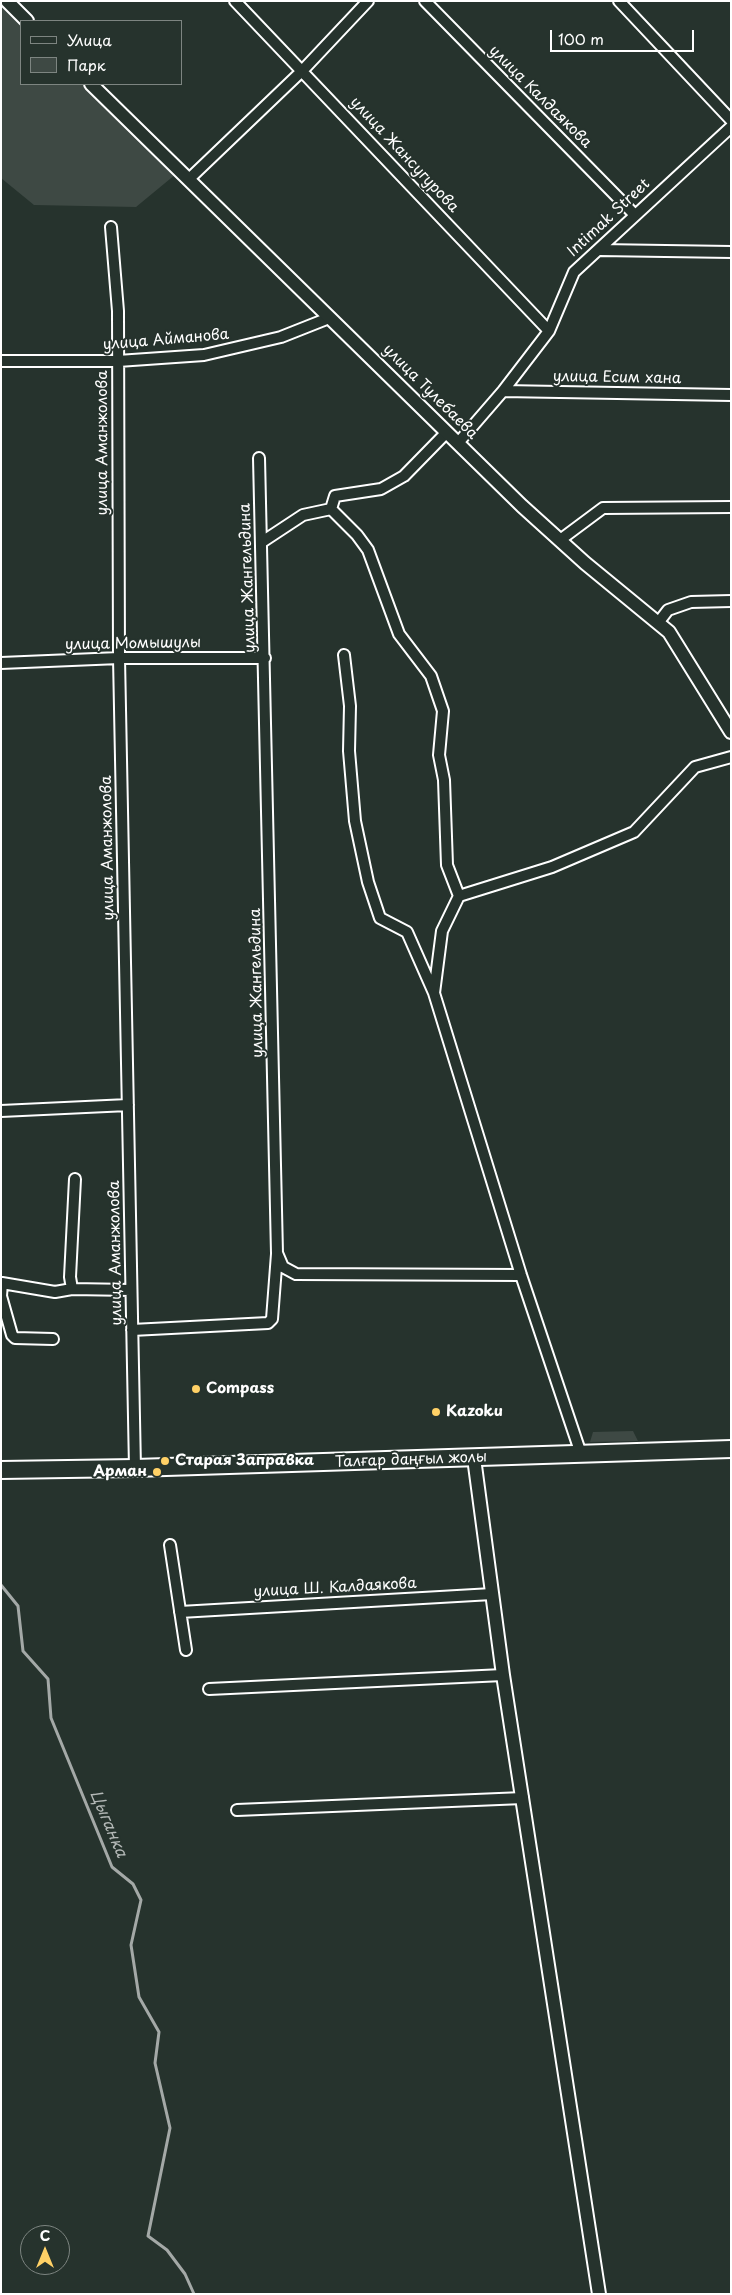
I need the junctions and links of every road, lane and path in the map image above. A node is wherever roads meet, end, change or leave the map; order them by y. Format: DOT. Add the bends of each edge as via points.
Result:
graph roads {
  1 [pos="7,1"];
  2 [pos="235,1"];
  3 [pos="368,1"];
  4 [pos="425,1"];
  5 [pos="619,1"];
  6 [pos="26,20"];
  7 [pos="303,70"];
  8 [pos="92,85"];
  9 [pos="731,120"];
  10 [pos="731,127"];
  11 [pos="189,179"];
  12 [pos="634,214"];
  13 [pos="111,228"];
  14 [pos="600,250"];
  15 [pos="731,252"];
  16 [pos="329,318"];
  17 [pos="549,331"];
  18 [pos="1,361"];
  19 [pos="118,361"];
  20 [pos="503,392"];
  21 [pos="731,395"];
  22 [pos="447,432"];
  23 [pos="458,443"];
  24 [pos="259,458"];
  25 [pos="731,507"];
  26 [pos="331,509"];
  27 [pos="560,540"];
  28 [pos="262,542"];
  29 [pos="731,601"];
  30 [pos="658,623"];
  31 [pos="344,655"];
  32 [pos="119,658"];
  33 [pos="265,658"];
  34 [pos="1,663"];
  35 [pos="731,732"];
  36 [pos="731,758"];
  37 [pos="459,896"];
  38 [pos="434,993"];
  39 [pos="128,1105"];
  40 [pos="1,1111"];
  41 [pos="75,1179"];
  42 [pos="277,1253"];
  43 [pos="521,1275"];
  44 [pos="2,1283"];
  45 [pos="72,1289"];
  46 [pos="131,1290"];
  47 [pos="132,1330"];
  48 [pos="53,1339"];
  49 [pos="731,1448"];
  50 [pos="581,1454"];
  51 [pos="474,1458"];
  52 [pos="135,1468"];
  53 [pos="1,1470"];
  54 [pos="170,1545"];
  55 [pos="492,1594"];
  56 [pos="180,1612"];
  57 [pos="186,1650"];
  58 [pos="503,1675"];
  59 [pos="209,1689"];
  60 [pos="523,1798"];
  61 [pos="237,1810"];
  62 [pos="599,2294"];
  1 -- 6 [label="street"];
  2 -- 7 [label="street, улица Жансугурова"];
  3 -- 7 [label="street"];
  4 -- 12 [label="street, улица Калдаякова"];
  5 -- 9 [label="street"];
  7 -- 11 [label="street"];
  7 -- 17 [label="street, улица Жансугурова"];
  8 -- 11 [label="street, улица Тулебаева"];
  10 -- 12 [label="street, Intimak Street"];
  11 -- 16 [label="street, улица Тулебаева"];
  12 -- 14 [label="street, Intimak Street"];
  13 -- 19 [label="street, улица Аманжолова" via="118,299"];
  14 -- 15 [label="street"];
  14 -- 17 [label="street, Intimak Street" via="574,272"];
  16 -- 19 [label="street, улица Айманова" via="242,348"];
  16 -- 22 [label="street, улица Тулебаева"];
  17 -- 20 [label="street, Intimak Street"];
  18 -- 19 [label="street, улица Айманова"];
  19 -- 32 [label="street, улица Аманжолова"];
  20 -- 21 [label="street, улица Есим хана"];
  20 -- 23 [label="street, Intimak Street"];
  22 -- 23 [label="street, улица Тулебаева"];
  22 -- 26 [label="street" via="404,476 381,489 335,496"];
  23 -- 27 [label="street, улица Тулебаева"];
  24 -- 28 [label="street, улица Жангельдина"];
  25 -- 27 [label="street" via="603,508"];
  26 -- 28 [label="street" via="303,515"];
  26 -- 37 [label="street" via="368,550 399,634 431,676 443,711 439,755 444,780 448,865"];
  27 -- 30 [label="street, улица Тулебаева"];
  28 -- 33 [label="street, улица Жангельдина"];
  29 -- 30 [label="street" via="691,602 668,610"];
  30 -- 35 [label="street, улица Тулебаева" via="669,632"];
  31 -- 38 [label="street" via="350,706 349,751 355,821 368,882 380,918 407,932"];
  32 -- 33 [label="street, улица Момышулы"];
  32 -- 34 [label="street, улица Момышулы"];
  32 -- 39 [label="street, улица Аманжолова"];
  33 -- 42 [label="street, улица Жангельдина"];
  36 -- 37 [label="street" via="694,766 634,832 552,867"];
  37 -- 38 [label="street" via="442,930"];
  38 -- 43 [label="street"];
  39 -- 40 [label="street"];
  39 -- 46 [label="street, улица Аманжолова"];
  41 -- 45 [label="street"];
  42 -- 43 [label="street" via="283,1267 296,1274"];
  42 -- 47 [label="street, улица Жангельдина" via="272,1319 268,1323"];
  43 -- 50 [label="street"];
  44 -- 45 [label="street" via="55,1292"];
  44 -- 48 [label="street" via="1,1296 12,1335 15,1338"];
  45 -- 46 [label="street"];
  46 -- 47 [label="street, улица Аманжолова"];
  47 -- 52 [label="street, улица Аманжолова"];
  49 -- 50 [label="main road, Талғар даңғыл жолы"];
  50 -- 51 [label="main road, Талғар даңғыл жолы"];
  51 -- 52 [label="main road, Талғар даңғыл жолы"];
  51 -- 55 [label="street"];
  52 -- 53 [label="main road, Талғар даңғыл жолы"];
  54 -- 56 [label="street"];
  55 -- 56 [label="street, улица Ш. Калдаякова"];
  55 -- 58 [label="street"];
  56 -- 57 [label="street"];
  58 -- 59 [label="street"];
  58 -- 60 [label="street"];
  60 -- 61 [label="street"];
  60 -- 62 [label="street"];
}
